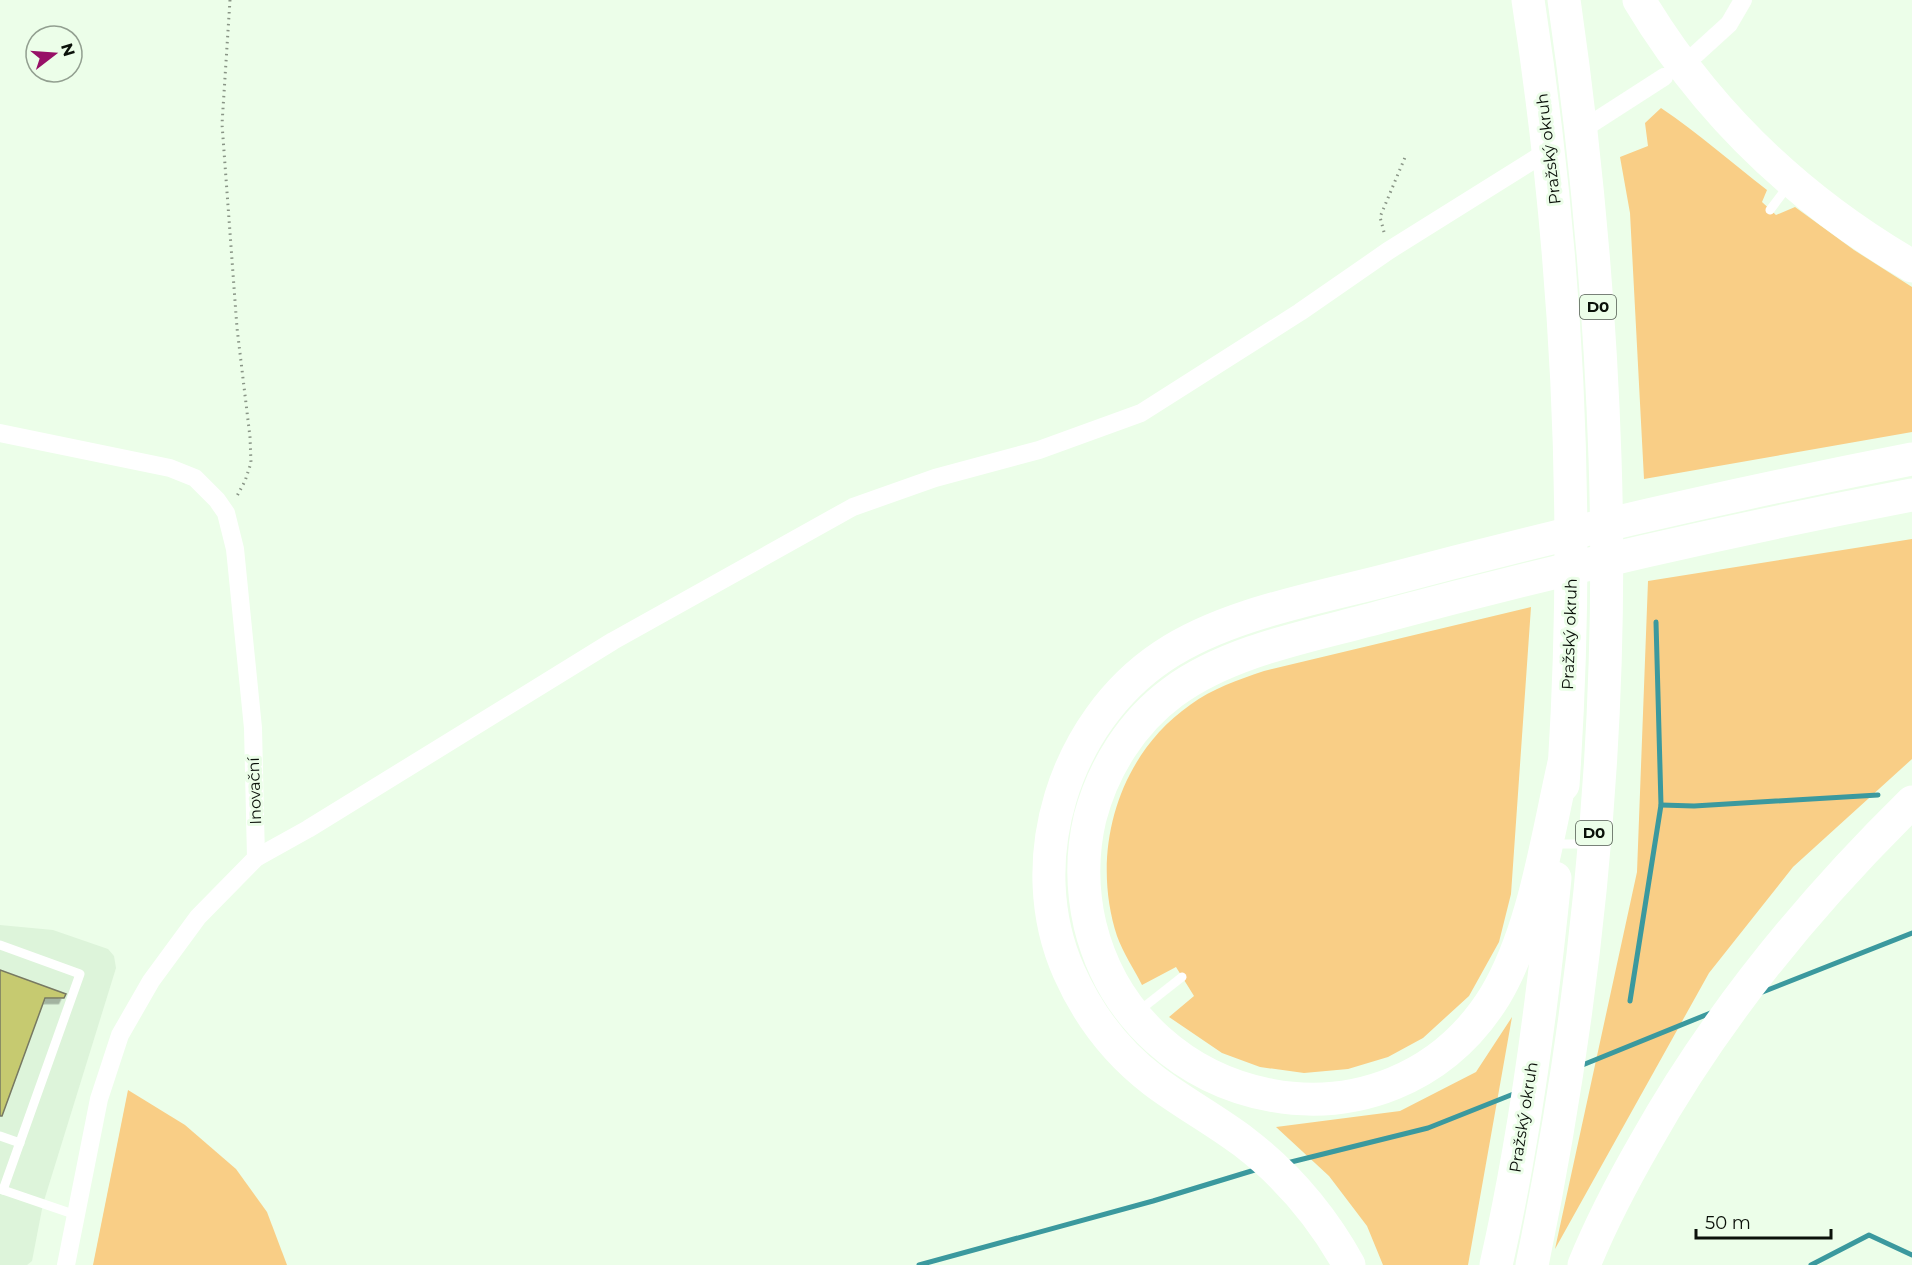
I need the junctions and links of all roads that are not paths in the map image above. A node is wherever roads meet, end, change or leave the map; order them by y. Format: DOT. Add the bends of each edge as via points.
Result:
graph roads {
  1 [pos="1528,0"];
  2 [pos="1564,0"];
  3 [pos="1639,0"];
  4 [pos="1743,0"];
  5 [pos="1696,54"];
  6 [pos="1664,76"];
  7 [pos="1791,182"];
  8 [pos="1770,210"];
  9 [pos="1912,266"];
  10 [pos="0,433"];
  11 [pos="1912,459"];
  12 [pos="1912,495"];
  13 [pos="1564,763"];
  14 [pos="1912,801"];
  15 [pos="1559,844"];
  16 [pos="1593,844"];
  17 [pos="256,858"];
  18 [pos="0,945"];
  19 [pos="1182,976"];
  20 [pos="1134,1015"];
  21 [pos="0,1136"];
  22 [pos="20,1143"];
  23 [pos="1,1190"];
  24 [pos="76,1215"];
  25 [pos="66,1265"];
  26 [pos="1349,1265"];
  27 [pos="1496,1265"];
  28 [pos="1532,1265"];
  29 [pos="1584,1265"];
  1 -- 13 [label="highway, Pražský okruh / D0" via="1546,126 1567,367 1570,634"];
  2 -- 16 [label="highway, D0" via="1585,153 1605,461 1605,626"];
  3 -- 7 [label="highway" via="1703,91"];
  4 -- 5 [label="street" via="1729,24"];
  6 -- 17 [label="street" via="1142,413 1039,450 935,478 853,507 613,641"];
  7 -- 8 [label="lane"];
  7 -- 9 [label="highway" via="1837,218"];
  10 -- 17 [label="street, Inovační" via="171,468 195,478 226,513 235,549 252,728"];
  11 -- 26 [label="highway" via="1755,490 1526,543 1251,616 1205,633 1163,655 1127,686 1101,716 1073,764 1057,808 1051,844 1054,926 1069,972 1091,1014 1120,1051 1153,1080 1255,1151 1281,1175 1322,1223"];
  12 -- 20 [label="highway" via="1710,536 1466,594 1244,655 1176,689 1134,729 1117,755 1097,796 1086,841 1085,890 1091,929 1101,960"];
  13 -- 15 [label="highway, Pražský okruh / D0"];
  13 -- 20 [label="highway" via="1530,909 1511,965 1472,1026 1446,1051 1414,1073 1387,1086 1338,1097 1266,1095 1229,1084 1201,1070 1161,1042"];
  14 -- 29 [label="highway" via="1833,882 1722,1022 1643,1146"];
  15 -- 16 [label="lane"];
  15 -- 27 [label="highway, Pražský okruh / D0" via="1533,1056"];
  16 -- 28 [label="highway, D0" via="1571,1040"];
  17 -- 24 [label="street" via="198,917 151,981 120,1035 99,1099"];
  18 -- 22 [label="lane" via="80,974"];
  19 -- 20 [label="lane"];
  21 -- 22 [label="lane"];
  22 -- 23 [label="lane"];
  23 -- 24 [label="lane"];
  24 -- 25 [label="street"];
}
